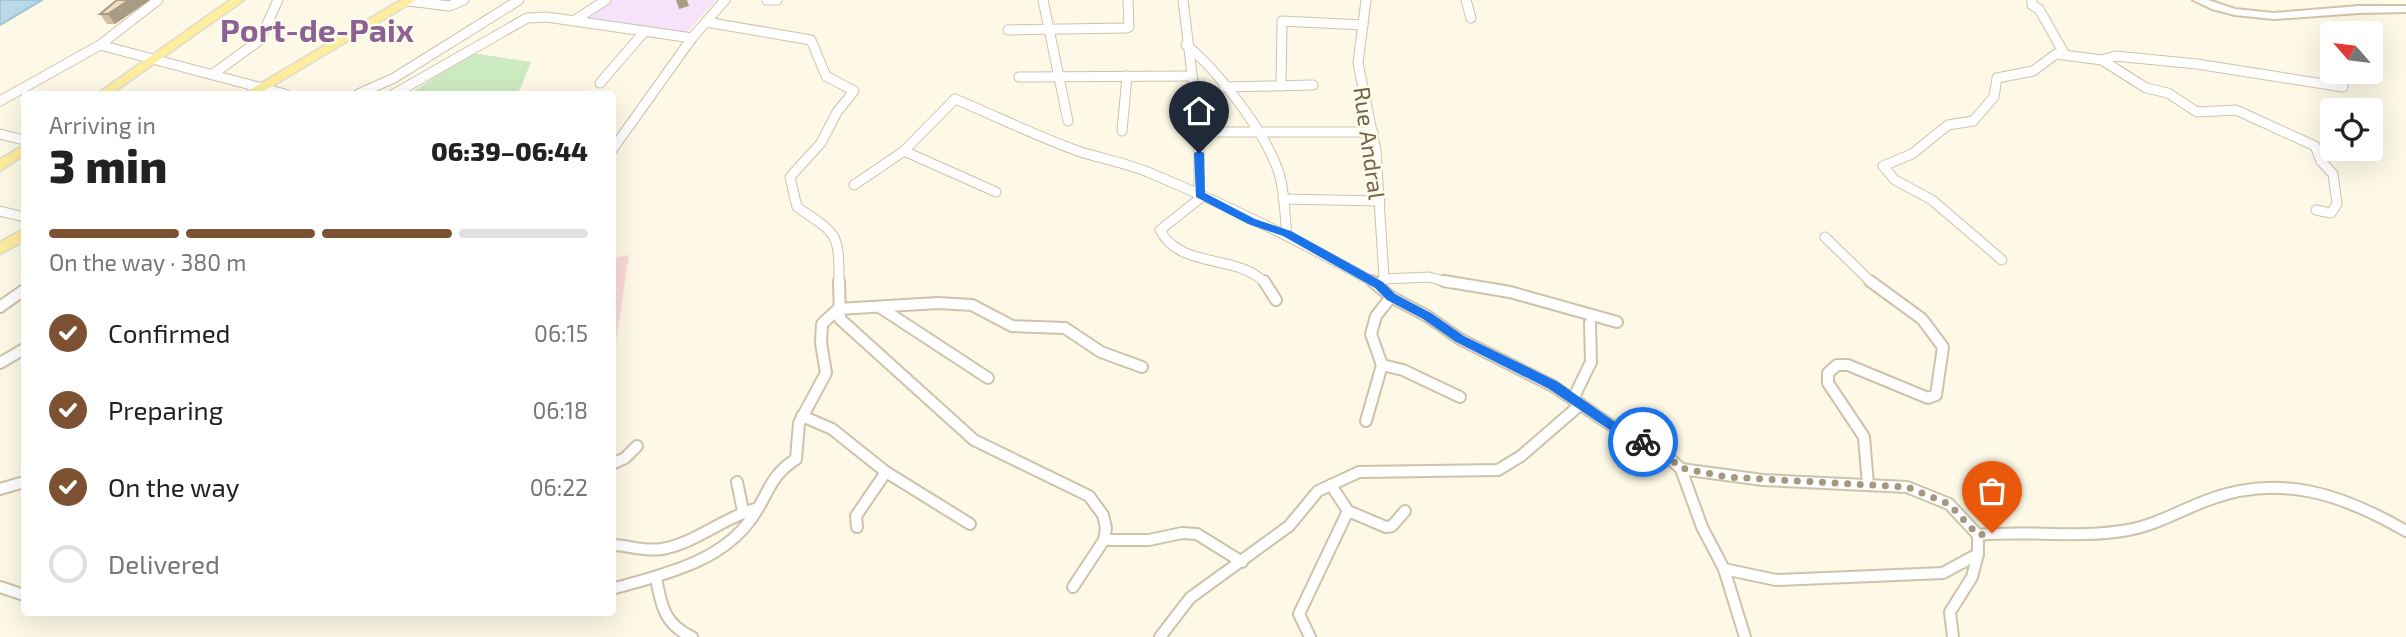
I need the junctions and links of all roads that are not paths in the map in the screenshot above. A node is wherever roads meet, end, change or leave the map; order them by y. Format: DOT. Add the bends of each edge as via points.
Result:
graph roads {
  1 [pos="158,0"];
  2 [pos="238,0"];
  3 [pos="278,0"];
  4 [pos="464,0"];
  5 [pos="519,0"];
  6 [pos="606,0"];
  7 [pos="724,0"];
  8 [pos="767,0"];
  9 [pos="777,0"];
  10 [pos="1043,0"];
  11 [pos="1128,0"];
  12 [pos="1183,0"];
  13 [pos="1366,0"];
  14 [pos="1466,0"];
  15 [pos="2032,0"];
  16 [pos="2198,0"];
  17 [pos="410,1"];
  18 [pos="2406,9"];
  19 [pos="1471,18"];
  20 [pos="489,19"];
  21 [pos="575,20"];
  22 [pos="706,22"];
  23 [pos="512,25"];
  24 [pos="1363,25"];
  25 [pos="1050,29"];
  26 [pos="1007,30"];
  27 [pos="645,31"];
  28 [pos="692,38"];
  29 [pos="100,45"];
  30 [pos="1186,45"];
  31 [pos="2064,53"];
  32 [pos="153,59"];
  33 [pos="2102,60"];
  34 [pos="213,74"];
  35 [pos="1061,76"];
  36 [pos="1127,76"];
  37 [pos="1191,76"];
  38 [pos="1020,77"];
  39 [pos="600,83"];
  40 [pos="1313,85"];
  41 [pos="1281,86"];
  42 [pos="1224,87"];
  43 [pos="2343,87"];
  44 [pos="107,91"];
  45 [pos="256,91"];
  46 [pos="365,91"];
  47 [pos="399,91"];
  48 [pos="0,102"];
  49 [pos="1068,121"];
  50 [pos="1122,131"];
  51 [pos="1199,132"];
  52 [pos="1256,132"];
  53 [pos="1373,132"];
  54 [pos="0,134"];
  55 [pos="21,140"];
  56 [pos="616,144"];
  57 [pos="21,151"];
  58 [pos="904,151"];
  59 [pos="0,166"];
  60 [pos="855,185"];
  61 [pos="996,192"];
  62 [pos="1201,195"];
  63 [pos="1283,199"];
  64 [pos="1380,201"];
  65 [pos="2316,210"];
  66 [pos="0,211"];
  67 [pos="21,216"];
  68 [pos="1287,234"];
  69 [pos="21,236"];
  70 [pos="1825,237"];
  71 [pos="0,249"];
  72 [pos="2002,260"];
  73 [pos="1382,282"];
  74 [pos="21,292"];
  75 [pos="1391,297"];
  76 [pos="1276,300"];
  77 [pos="0,307"];
  78 [pos="881,308"];
  79 [pos="838,309"];
  80 [pos="1617,322"];
  81 [pos="1590,323"];
  82 [pos="21,351"];
  83 [pos="0,363"];
  84 [pos="1382,365"];
  85 [pos="1142,367"];
  86 [pos="988,378"];
  87 [pos="1460,397"];
  88 [pos="1577,401"];
  89 [pos="802,416"];
  90 [pos="1366,421"];
  91 [pos="637,446"];
  92 [pos="616,462"];
  93 [pos="1681,468"];
  94 [pos="886,472"];
  95 [pos="737,482"];
  96 [pos="21,483"];
  97 [pos="1331,485"];
  98 [pos="1868,485"];
  99 [pos="0,489"];
  100 [pos="758,508"];
  101 [pos="743,511"];
  102 [pos="1348,511"];
  103 [pos="1405,511"];
  104 [pos="970,524"];
  105 [pos="857,527"];
  106 [pos="2406,531"];
  107 [pos="1978,535"];
  108 [pos="1104,540"];
  109 [pos="616,545"];
  110 [pos="1978,554"];
  111 [pos="1242,562"];
  112 [pos="1724,569"];
  113 [pos="656,578"];
  114 [pos="0,587"];
  115 [pos="1073,587"];
  116 [pos="616,588"];
  117 [pos="21,594"];
  118 [pos="691,637"];
  119 [pos="1160,637"];
  120 [pos="1310,637"];
  121 [pos="1745,637"];
  122 [pos="1953,637"];
  1 -- 29 [label="street"];
  2 -- 32 [label="main road"];
  3 -- 34 [label="street" via="260,40"];
  4 -- 17 [label="street" via="449,6"];
  5 -- 20 [label="street"];
  6 -- 21 [label="street"];
  7 -- 22 [label="street"];
  8 -- 9 [label="street"];
  10 -- 25 [label="street"];
  11 -- 25 [label="street" via="1128,28"];
  12 -- 30 [label="street"];
  13 -- 24 [label="street, Rue Andral"];
  14 -- 19 [label="street"];
  15 -- 31 [label="street"];
  16 -- 18 [label="street" via="2220,9 2272,15"];
  17 -- 45 [label="main road"];
  20 -- 23 [label="street"];
  20 -- 46 [label="street"];
  21 -- 23 [label="street" via="547,17"];
  21 -- 27 [label="street"];
  22 -- 28 [label="street"];
  22 -- 79 [label="street" via="811,40 821,72 854,91 839,106 820,144 790,177 797,206 833,232 839,253"];
  23 -- 47 [label="street"];
  24 -- 41 [label="street" via="1282,21"];
  24 -- 53 [label="street, Rue Andral" via="1359,64"];
  25 -- 26 [label="street"];
  25 -- 35 [label="street"];
  27 -- 28 [label="street"];
  27 -- 39 [label="street"];
  28 -- 56 [label="street"];
  29 -- 32 [label="street"];
  29 -- 48 [label="street"];
  30 -- 37 [label="street"];
  30 -- 42 [label="street" via="1194,48"];
  31 -- 33 [label="street"];
  31 -- 72 [label="street" via="2045,59 2033,71 1997,78 1994,97 1973,121 1948,125 1912,154 1883,166 1895,180 1932,200"];
  32 -- 34 [label="street"];
  32 -- 44 [label="main road"];
  33 -- 43 [label="street" via="2115,56 2188,63"];
  33 -- 65 [label="street" via="2146,88 2168,93 2197,111 2236,110 2315,146 2333,174 2337,204 2331,213"];
  34 -- 45 [label="street"];
  35 -- 36 [label="street"];
  35 -- 38 [label="street"];
  35 -- 49 [label="street"];
  36 -- 37 [label="street"];
  36 -- 50 [label="street"];
  37 -- 51 [label="street"];
  40 -- 41 [label="street"];
  41 -- 42 [label="street"];
  42 -- 52 [label="street"];
  51 -- 52 [label="street"];
  51 -- 62 [label="street"];
  52 -- 53 [label="street"];
  52 -- 63 [label="street" via="1276,163"];
  53 -- 64 [label="street, Rue Andral"];
  54 -- 55 [label="street"];
  57 -- 59 [label="main road"];
  58 -- 60 [label="street"];
  58 -- 61 [label="street"];
  58 -- 62 [label="street" via="955,100"];
  62 -- 68 [label="street"];
  62 -- 76 [label="street" via="1160,230 1162,235 1172,246 1202,259 1253,272"];
  63 -- 64 [label="street"];
  63 -- 68 [label="street"];
  64 -- 73 [label="street, Rue Andral"];
  66 -- 67 [label="street"];
  68 -- 73 [label="street"];
  69 -- 71 [label="main road"];
  70 -- 98 [label="street" via="1860,274 1922,319 1943,347 1940,385 1936,395 1928,398 1848,365 1836,365 1828,373 1828,383 1864,437"];
  73 -- 75 [label="street"];
  73 -- 80 [label="street" via="1429,277 1510,292"];
  74 -- 77 [label="street"];
  75 -- 84 [label="street" via="1376,316 1371,334"];
  75 -- 88 [label="street"];
  78 -- 79 [label="street"];
  78 -- 85 [label="street" via="972,305 1012,326 1065,328 1101,352"];
  78 -- 86 [label="street" via="902,326 969,362"];
  79 -- 89 [label="street" via="822,324 826,373"];
  79 -- 108 [label="street" via="851,332 974,440 1088,496 1103,515"];
  81 -- 88 [label="street" via="1591,362"];
  82 -- 83 [label="street"];
  84 -- 87 [label="street"];
  84 -- 90 [label="street"];
  88 -- 93 [label="street" via="1624,434 1662,451"];
  88 -- 97 [label="street" via="1521,456 1498,470 1359,472"];
  89 -- 94 [label="street" via="832,429"];
  89 -- 100 [label="street" via="796,458 778,468"];
  91 -- 92 [label="street"];
  93 -- 98 [label="street" via="1727,477"];
  93 -- 112 [label="street" via="1702,527"];
  94 -- 104 [label="street"];
  94 -- 105 [label="street" via="856,516"];
  95 -- 101 [label="street"];
  96 -- 99 [label="street"];
  97 -- 102 [label="street"];
  97 -- 111 [label="street" via="1318,491 1289,527"];
  98 -- 107 [label="street" via="1925,492 1949,504"];
  100 -- 101 [label="street"];
  100 -- 113 [label="street" via="743,530 722,546"];
  101 -- 109 [label="street" via="660,550"];
  102 -- 103 [label="street" via="1386,527"];
  102 -- 120 [label="street" via="1299,614"];
  106 -- 107 [label="street" via="2368,507 2301,486 2264,484 2130,530 2096,535"];
  107 -- 110 [label="street"];
  108 -- 111 [label="street" via="1197,534"];
  108 -- 115 [label="street"];
  110 -- 112 [label="street" via="1943,573 1776,580"];
  110 -- 122 [label="street" via="1972,577 1950,612"];
  111 -- 119 [label="street" via="1190,598"];
  112 -- 121 [label="street"];
  113 -- 116 [label="street"];
  113 -- 118 [label="street" via="662,615 668,624"];
  114 -- 117 [label="street"];
}
